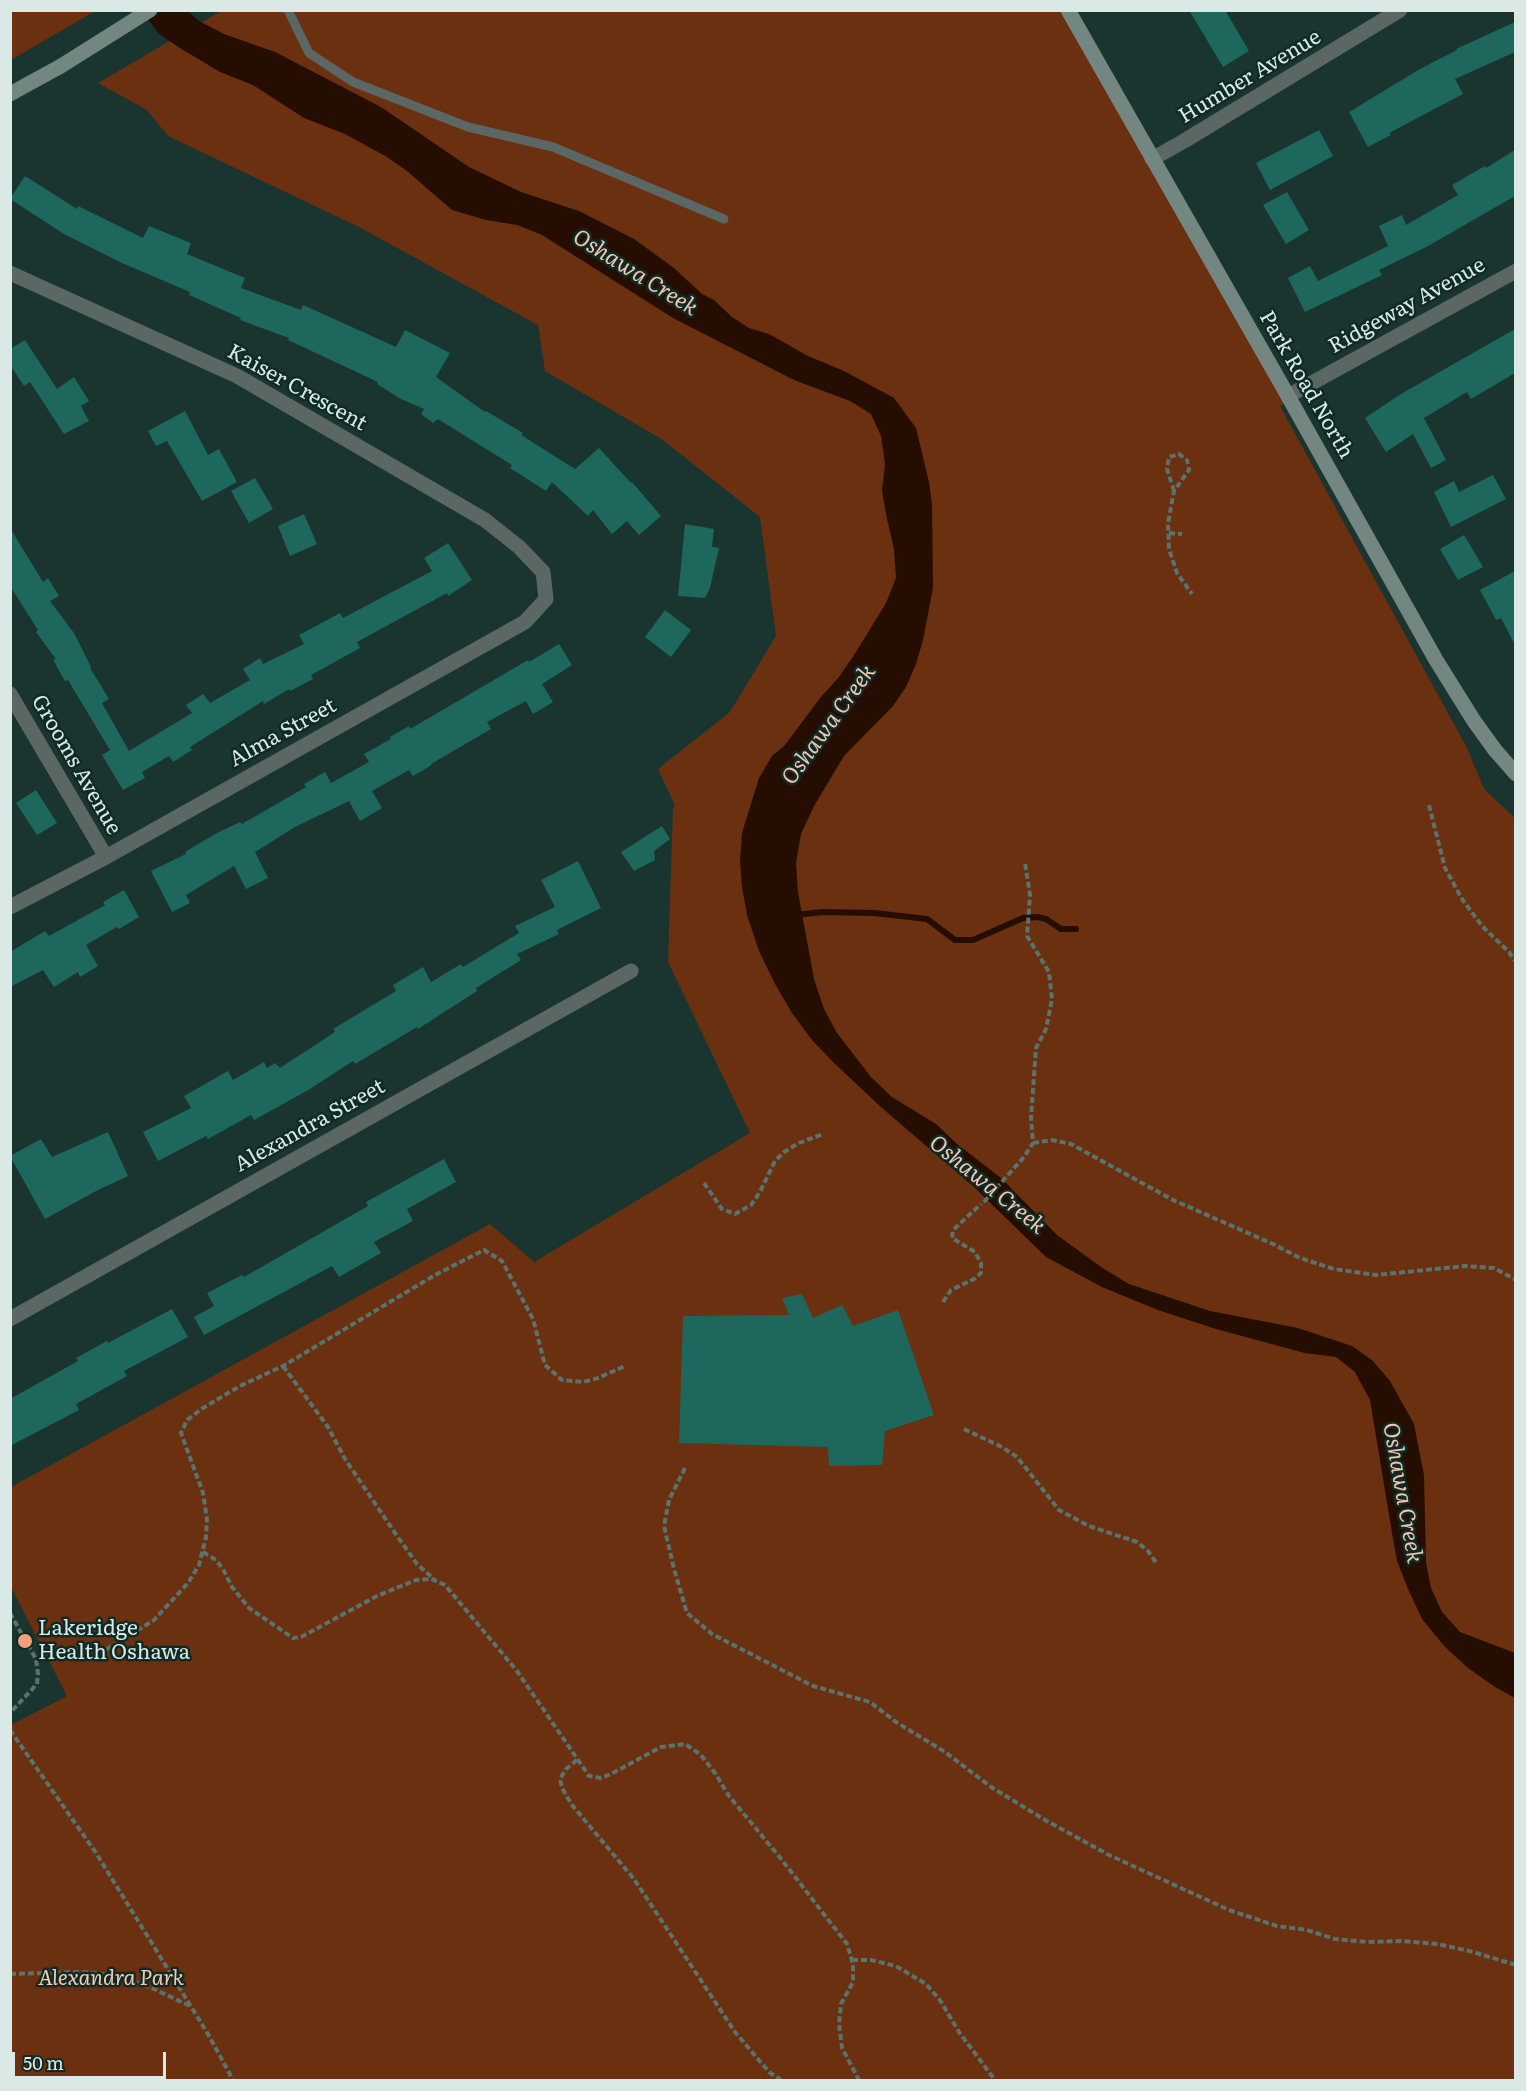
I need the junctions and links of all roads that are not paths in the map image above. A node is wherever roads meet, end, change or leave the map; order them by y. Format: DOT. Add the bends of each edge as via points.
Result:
graph roads {
  1 [pos="150,10"];
  2 [pos="288,10"];
  3 [pos="1068,10"];
  4 [pos="1400,10"];
  5 [pos="10,94"];
  6 [pos="1152,159"];
  7 [pos="724,219"];
  8 [pos="1515,271"];
  9 [pos="10,273"];
  10 [pos="1288,396"];
  11 [pos="543,572"];
  12 [pos="10,694"];
  13 [pos="1515,774"];
  14 [pos="106,857"];
  15 [pos="10,907"];
  16 [pos="631,971"];
  17 [pos="10,1318"];
  1 -- 5 [label="main road"];
  2 -- 7 [label="lane" via="309,53 353,82 468,127 553,147"];
  3 -- 6 [label="main road, Park Road North"];
  4 -- 6 [label="street, Humber Avenue"];
  6 -- 10 [label="main road, Park Road North"];
  8 -- 10 [label="street, Ridgeway Avenue"];
  9 -- 11 [label="street, Kaiser Crescent" via="237,376 485,520"];
  10 -- 13 [label="main road, Park Road North" via="1436,660 1474,721"];
  11 -- 14 [label="street, Alma Street" via="546,599 525,622"];
  12 -- 14 [label="street, Grooms Avenue"];
  14 -- 15 [label="street, Alma Street"];
  16 -- 17 [label="street, Alexandra Street"];
}
